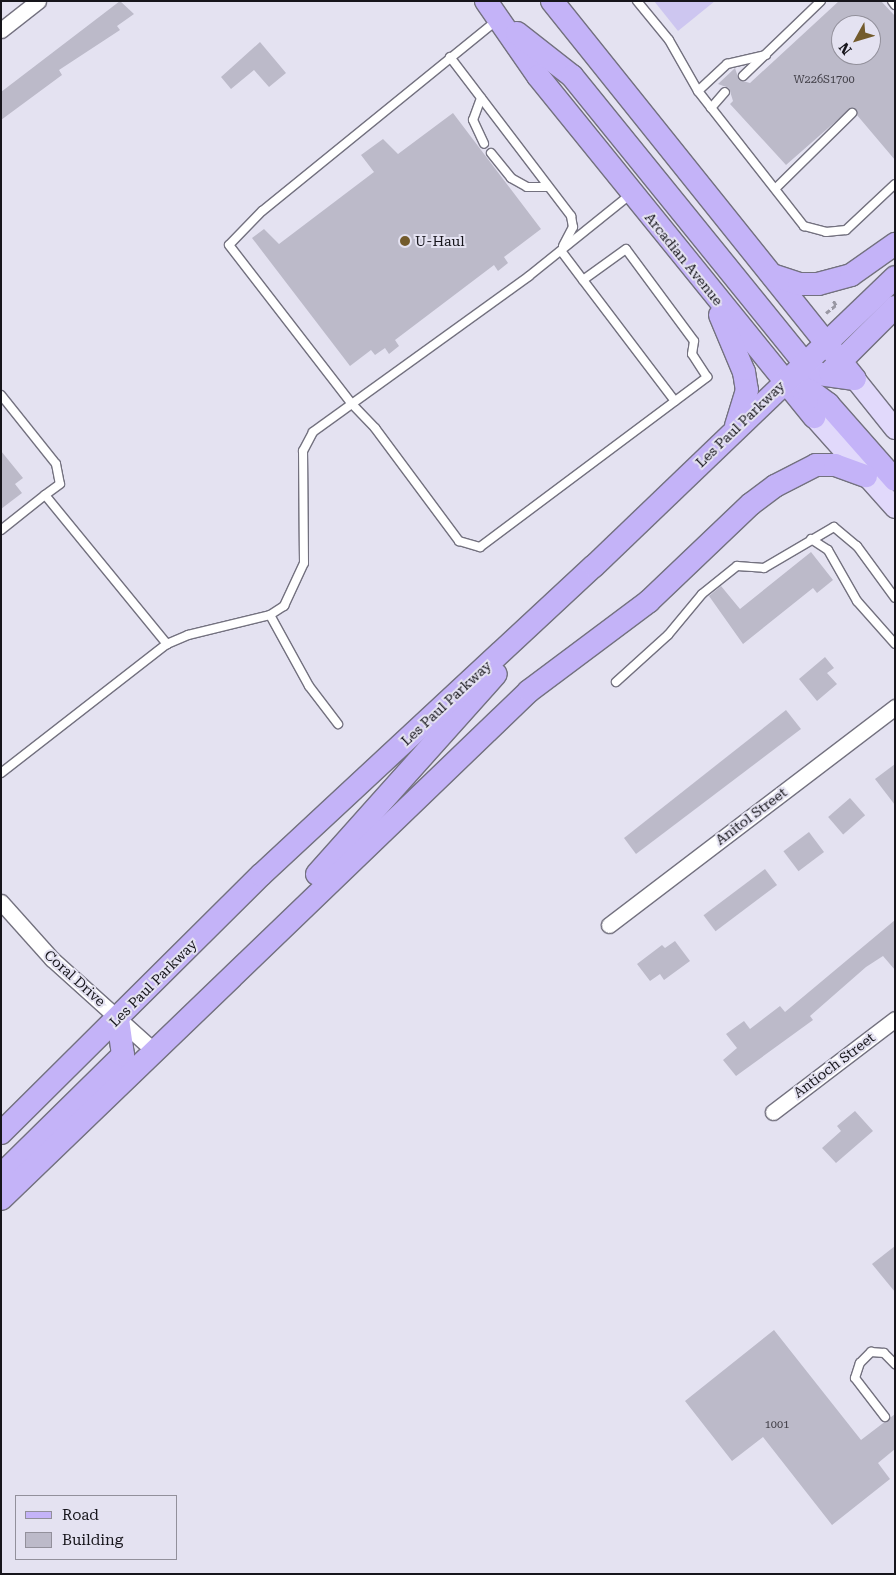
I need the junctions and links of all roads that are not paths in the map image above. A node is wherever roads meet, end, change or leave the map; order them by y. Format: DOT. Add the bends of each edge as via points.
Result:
graph roads {
  1 [pos="38,1"];
  2 [pos="552,1"];
  3 [pos="637,1"];
  4 [pos="821,1"];
  5 [pos="892,1"];
  6 [pos="895,5"];
  7 [pos="492,10"];
  8 [pos="1,30"];
  9 [pos="768,55"];
  10 [pos="450,57"];
  11 [pos="743,76"];
  12 [pos="698,91"];
  13 [pos="725,92"];
  14 [pos="481,98"];
  15 [pos="711,108"];
  16 [pos="852,113"];
  17 [pos="484,144"];
  18 [pos="491,153"];
  19 [pos="895,184"];
  20 [pos="548,187"];
  21 [pos="776,188"];
  22 [pos="631,194"];
  23 [pos="895,244"];
  24 [pos="561,251"];
  25 [pos="772,275"];
  26 [pos="895,277"];
  27 [pos="583,280"];
  28 [pos="708,289"];
  29 [pos="895,307"];
  30 [pos="825,342"];
  31 [pos="855,378"];
  32 [pos="783,382"];
  33 [pos="816,385"];
  34 [pos="1,396"];
  35 [pos="675,401"];
  36 [pos="351,403"];
  37 [pos="736,428"];
  38 [pos="895,429"];
  39 [pos="866,476"];
  40 [pos="895,480"];
  41 [pos="45,494"];
  42 [pos="895,508"];
  43 [pos="1,530"];
  44 [pos="811,539"];
  45 [pos="594,566"];
  46 [pos="895,598"];
  47 [pos="270,615"];
  48 [pos="167,644"];
  49 [pos="895,644"];
  50 [pos="616,682"];
  51 [pos="895,707"];
  52 [pos="338,724"];
  53 [pos="1,773"];
  54 [pos="1,902"];
  55 [pos="284,924"];
  56 [pos="608,925"];
  57 [pos="118,1018"];
  58 [pos="895,1019"];
  59 [pos="154,1051"];
  60 [pos="773,1112"];
  61 [pos="1,1133"];
  62 [pos="1,1175"];
  63 [pos="1,1199"];
  64 [pos="895,1364"];
  65 [pos="885,1417"];
  1 -- 8 [label="street"];
  2 -- 25 [label="main road"];
  3 -- 12 [label="lane" via="669,40"];
  4 -- 9 [label="lane"];
  5 -- 6 [label="lane"];
  7 -- 10 [label="lane"];
  7 -- 22 [label="main road, Arcadian Avenue"];
  7 -- 33 [label="main road" via="572,76"];
  9 -- 11 [label="lane"];
  9 -- 12 [label="lane" via="727,64"];
  10 -- 14 [label="lane"];
  10 -- 36 [label="lane" via="262,211 229,245"];
  12 -- 15 [label="lane"];
  13 -- 15 [label="lane"];
  14 -- 17 [label="lane" via="474,120"];
  14 -- 20 [label="lane"];
  15 -- 21 [label="lane"];
  16 -- 21 [label="lane"];
  18 -- 20 [label="lane" via="511,178 527,187"];
  19 -- 21 [label="lane" via="846,230 826,232 804,226"];
  20 -- 24 [label="lane" via="571,216 573,227"];
  22 -- 24 [label="lane"];
  22 -- 28 [label="main road, Arcadian Avenue"];
  23 -- 25 [label="main road" via="851,275 818,284 798,284"];
  24 -- 27 [label="lane"];
  24 -- 36 [label="lane"];
  25 -- 30 [label="main road"];
  26 -- 30 [label="main road, Les Paul Parkway"];
  27 -- 35 [label="lane"];
  27 -- 35 [label="lane" via="626,248 694,341 692,354 706,373 707,378"];
  28 -- 32 [label="main road, Arcadian Avenue"];
  28 -- 37 [label="main road" via="744,372 747,390"];
  29 -- 33 [label="main road"];
  30 -- 33 [label="main road, Les Paul Parkway"];
  31 -- 33 [label="main road"];
  31 -- 38 [label="main road"];
  32 -- 33 [label="main road, Les Paul Parkway"];
  32 -- 37 [label="main road, Les Paul Parkway"];
  33 -- 39 [label="main road"];
  33 -- 40 [label="main road"];
  34 -- 41 [label="lane" via="56,464 60,484"];
  35 -- 36 [label="lane" via="480,547 459,541 376,428"];
  36 -- 47 [label="lane" via="313,432 303,451 304,563 284,606"];
  37 -- 45 [label="main road, Les Paul Parkway"];
  39 -- 42 [label="main road"];
  39 -- 55 [label="main road" via="836,465 820,464 775,486 648,602 549,673"];
  41 -- 43 [label="lane"];
  41 -- 48 [label="lane"];
  44 -- 46 [label="lane" via="834,527 857,546"];
  44 -- 49 [label="lane" via="828,550 857,602"];
  44 -- 50 [label="lane" via="764,568 737,566 702,594 668,635"];
  45 -- 55 [label="main road" via="299,894"];
  45 -- 57 [label="main road, Les Paul Parkway" via="261,875"];
  47 -- 48 [label="lane" via="188,635"];
  47 -- 52 [label="lane" via="309,686"];
  48 -- 53 [label="lane"];
  51 -- 56 [label="street, Anitol Street"];
  54 -- 57 [label="street, Coral Drive" via="36,943"];
  55 -- 59 [label="main road"];
  57 -- 59 [label="street, Coral Drive"];
  57 -- 61 [label="main road, Les Paul Parkway"];
  57 -- 62 [label="main road" via="123,1055"];
  58 -- 60 [label="street, Antioch Street"];
  59 -- 63 [label="main road"];
  64 -- 65 [label="lane" via="884,1353 871,1352 860,1363 855,1378"];
}
